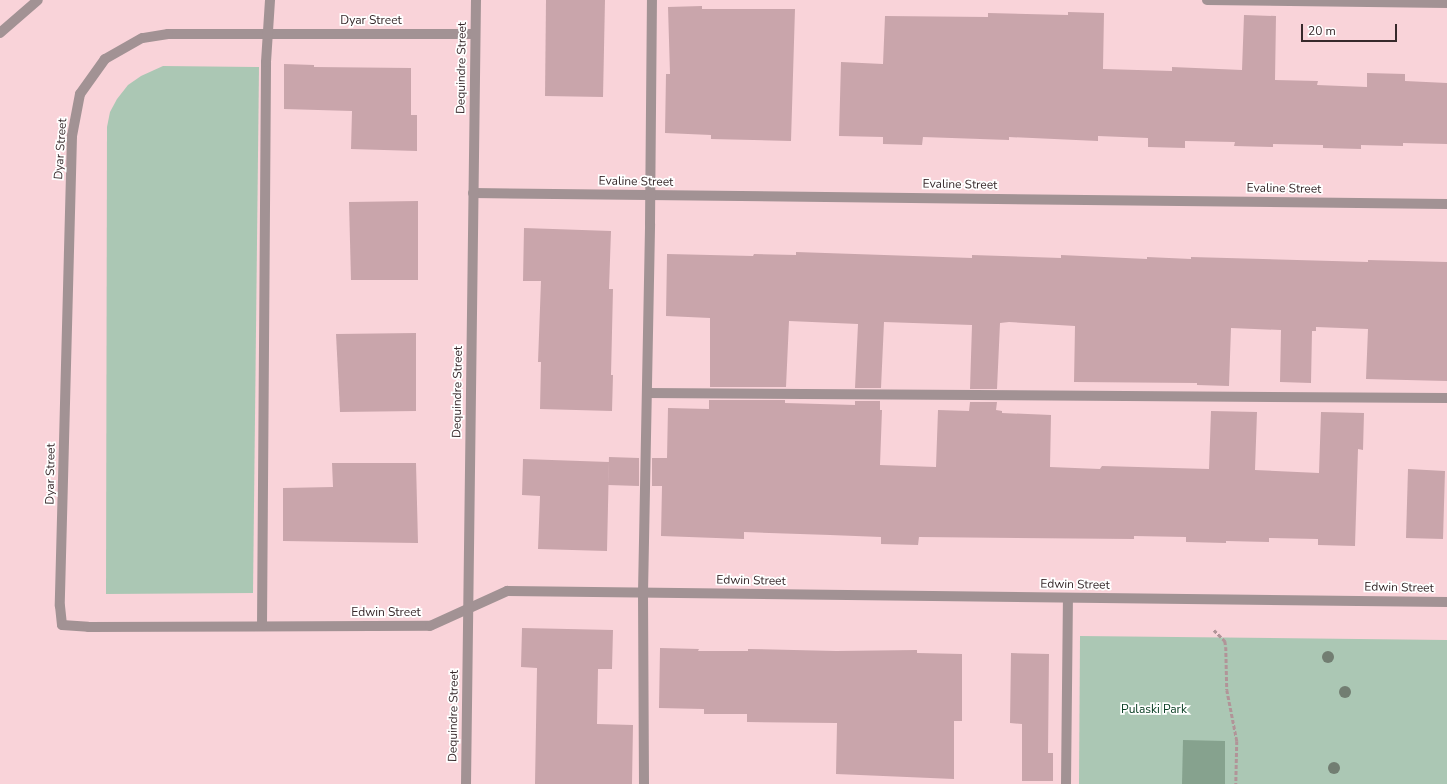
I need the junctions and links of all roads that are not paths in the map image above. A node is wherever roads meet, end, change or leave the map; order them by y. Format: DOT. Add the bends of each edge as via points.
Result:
graph roads {
  1 [pos="38,0"];
  2 [pos="270,0"];
  3 [pos="476,0"];
  4 [pos="652,0"];
  5 [pos="1207,0"];
  6 [pos="1447,3"];
  7 [pos="0,33"];
  8 [pos="267,34"];
  9 [pos="475,34"];
  10 [pos="473,193"];
  11 [pos="650,195"];
  12 [pos="1447,204"];
  13 [pos="647,393"];
  14 [pos="1447,398"];
  15 [pos="643,593"];
  16 [pos="1068,598"];
  17 [pos="1447,602"];
  18 [pos="469,609"];
  19 [pos="62,625"];
  20 [pos="262,626"];
  21 [pos="466,784"];
  22 [pos="644,784"];
  23 [pos="1066,784"];
  1 -- 7 [label="street"];
  2 -- 8 [label="street"];
  3 -- 9 [label="street, Dequindre Street"];
  4 -- 11 [label="street"];
  5 -- 6 [label="street"];
  8 -- 9 [label="street, Dyar Street"];
  8 -- 19 [label="street, Dyar Street" via="168,34 142,38 105,59 80,94 72,136 60,606"];
  8 -- 20 [label="street"];
  9 -- 10 [label="street, Dequindre Street"];
  10 -- 11 [label="street, Evaline Street"];
  10 -- 18 [label="street, Dequindre Street"];
  11 -- 12 [label="street, Evaline Street"];
  11 -- 13 [label="street"];
  13 -- 14 [label="street"];
  13 -- 15 [label="street"];
  15 -- 16 [label="street, Edwin Street"];
  15 -- 18 [label="street, Edwin Street" via="507,591"];
  15 -- 22 [label="street"];
  16 -- 17 [label="street, Edwin Street"];
  16 -- 23 [label="street"];
  18 -- 20 [label="street, Edwin Street" via="430,626"];
  18 -- 21 [label="street, Dequindre Street"];
  19 -- 20 [label="street, Edwin Street"];
}
